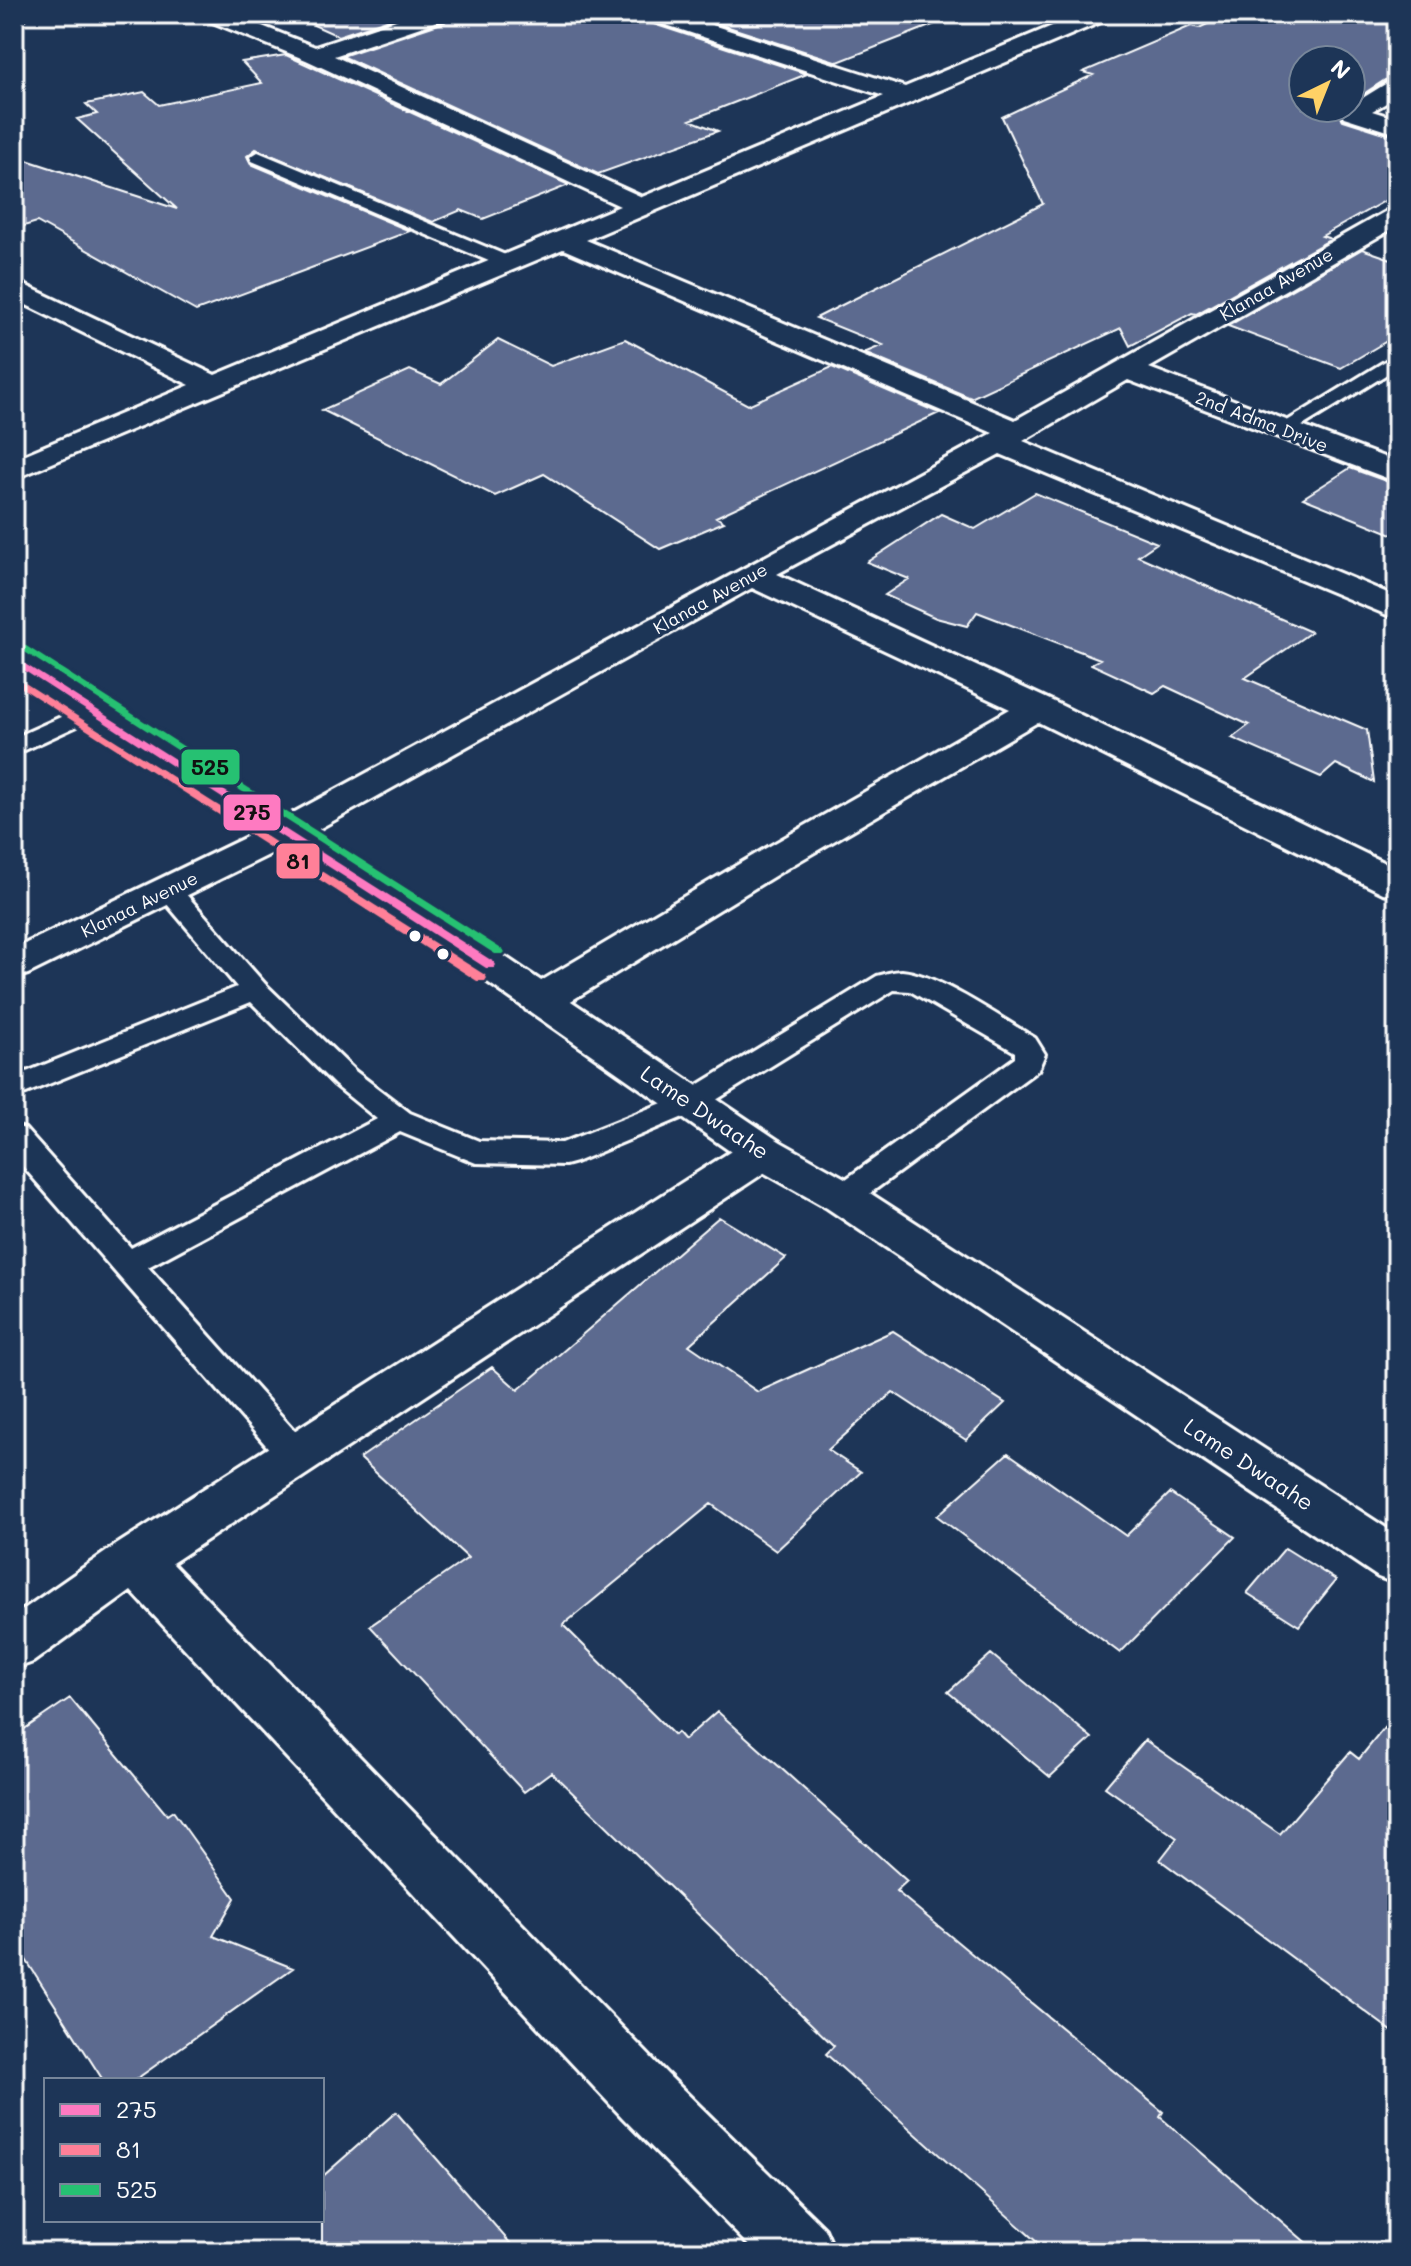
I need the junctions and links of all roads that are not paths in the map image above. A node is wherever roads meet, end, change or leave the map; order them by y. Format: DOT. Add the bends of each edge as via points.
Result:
graph roads {
  1 [pos="213,14"];
  2 [pos="436,14"];
  3 [pos="656,14"];
  4 [pos="1100,14"];
  5 [pos="314,55"];
  6 [pos="1395,88"];
  7 [pos="908,96"];
  8 [pos="1397,127"];
  9 [pos="258,157"];
  10 [pos="642,207"];
  11 [pos="1392,221"];
  12 [pos="564,240"];
  13 [pos="509,263"];
  14 [pos="14,288"];
  15 [pos="1397,360"];
  16 [pos="1127,370"];
  17 [pos="212,385"];
  18 [pos="1284,429"];
  19 [pos="1008,437"];
  20 [pos="14,470"];
  21 [pos="1397,473"];
  22 [pos="751,575"];
  23 [pos="1397,609"];
  24 [pos="14,660"];
  25 [pos="1037,708"];
  26 [pos="92,710"];
  27 [pos="14,748"];
  28 [pos="284,833"];
  29 [pos="1391,872"];
  30 [pos="168,890"];
  31 [pos="14,965"];
  32 [pos="255,990"];
  33 [pos="541,1000"];
  34 [pos="14,1088"];
  35 [pos="690,1103"];
  36 [pos="399,1120"];
  37 [pos="14,1136"];
  38 [pos="763,1152"];
  39 [pos="843,1197"];
  40 [pos="128,1264"];
  41 [pos="297,1457"];
  42 [pos="135,1560"];
  43 [pos="1397,1562"];
  44 [pos="14,1646"];
  45 [pos="802,2252"];
  1 -- 5 [label="street"];
  2 -- 5 [label="street"];
  3 -- 7 [label="street"];
  4 -- 7 [label="street"];
  5 -- 10 [label="street"];
  6 -- 8 [label="street" via="1352,112"];
  7 -- 10 [label="street"];
  9 -- 13 [label="lane"];
  10 -- 12 [label="street"];
  11 -- 16 [label="street, Klanaa Avenue"];
  12 -- 13 [label="street"];
  12 -- 19 [label="street"];
  13 -- 17 [label="street"];
  14 -- 17 [label="street"];
  15 -- 18 [label="lane"];
  16 -- 18 [label="street, 2nd Adma Drive"];
  16 -- 19 [label="street, Klanaa Avenue"];
  17 -- 20 [label="street"];
  18 -- 21 [label="street, 2nd Adma Drive"];
  19 -- 22 [label="street, Klanaa Avenue"];
  19 -- 23 [label="street"];
  22 -- 25 [label="street"];
  22 -- 28 [label="street, Klanaa Avenue"];
  24 -- 26 [label="street, Lame Dwaahe"];
  25 -- 29 [label="street"];
  25 -- 33 [label="street"];
  26 -- 27 [label="lane"];
  26 -- 28 [label="street, Lame Dwaahe"];
  28 -- 30 [label="street, Klanaa Avenue"];
  28 -- 33 [label="street, Lame Dwaahe"];
  30 -- 31 [label="street, Klanaa Avenue"];
  30 -- 32 [label="lane"];
  32 -- 34 [label="lane"];
  32 -- 36 [label="lane" via="345,1078"];
  33 -- 35 [label="street, Lame Dwaahe"];
  35 -- 36 [label="lane" via="565,1154 476,1152"];
  35 -- 38 [label="street, Lame Dwaahe"];
  35 -- 39 [label="lane" via="887,982 920,985 1025,1045 1031,1054 1028,1063"];
  36 -- 40 [label="lane"];
  37 -- 40 [label="lane"];
  38 -- 39 [label="street, Lame Dwaahe"];
  38 -- 41 [label="street"];
  39 -- 43 [label="street, Lame Dwaahe"];
  40 -- 41 [label="lane"];
  41 -- 42 [label="street"];
  42 -- 44 [label="street"];
  42 -- 45 [label="street" via="634,2085"];
}
